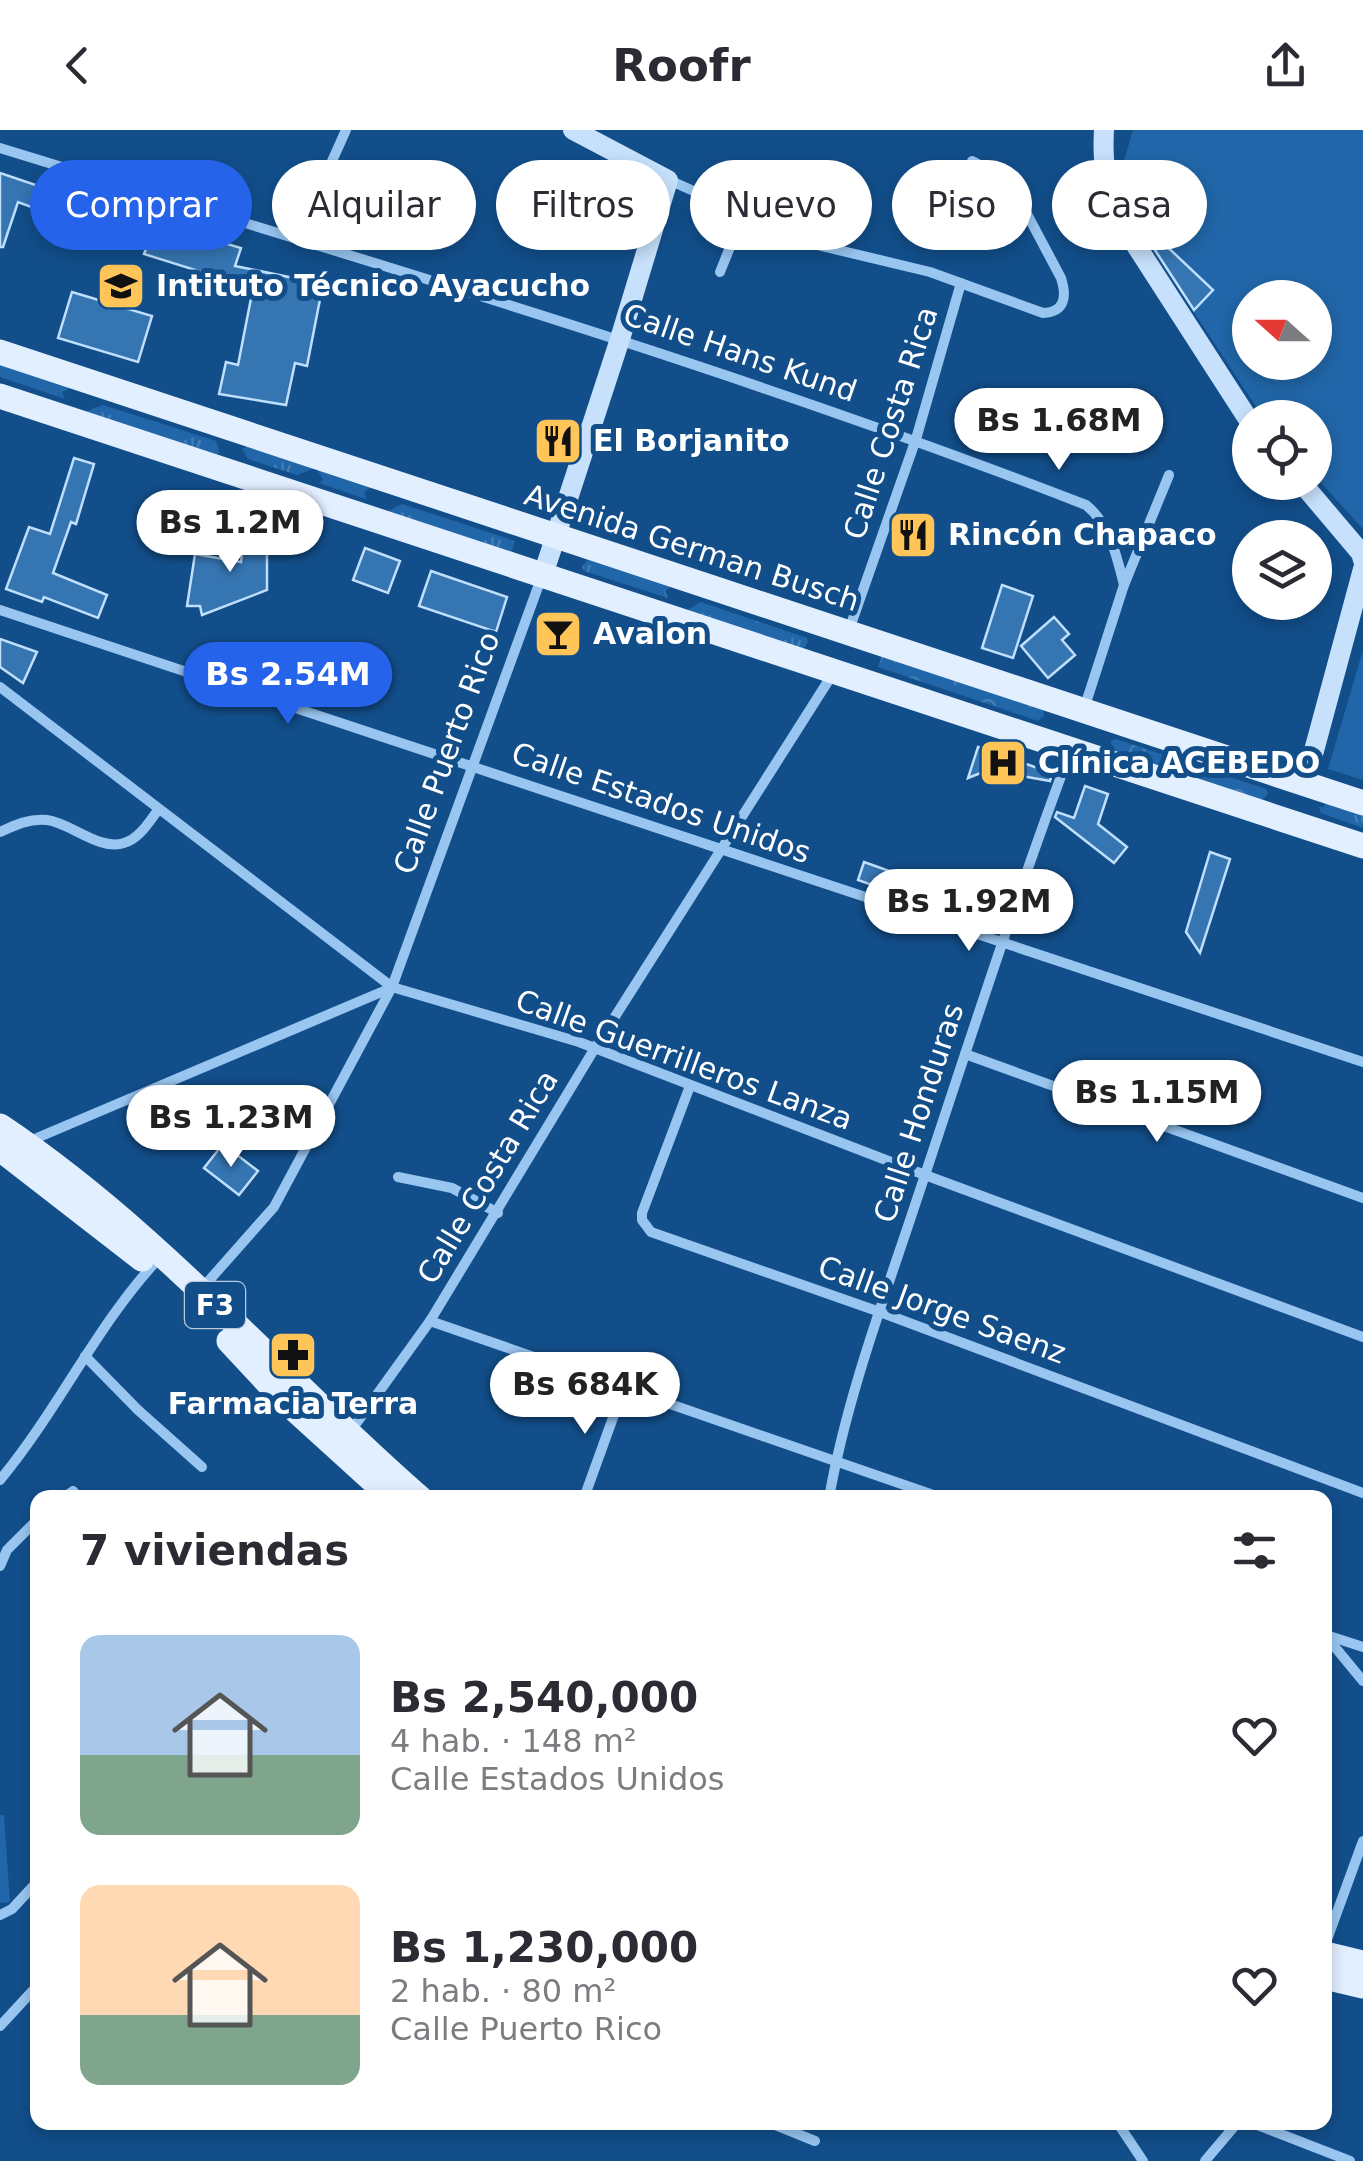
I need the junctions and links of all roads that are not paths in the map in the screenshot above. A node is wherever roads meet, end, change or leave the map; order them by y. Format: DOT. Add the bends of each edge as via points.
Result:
graph roads {
  1 [pos="346,130"];
  2 [pos="573,130"];
  3 [pos="1104,130"];
  4 [pos="0,148"];
  5 [pos="333,160"];
  6 [pos="630,160"];
  7 [pos="1032,224"];
  8 [pos="272,231"];
  9 [pos="333,250"];
  10 [pos="647,250"];
  11 [pos="729,250"];
  12 [pos="837,250"];
  13 [pos="720,272"];
  14 [pos="960,283"];
  15 [pos="620,339"];
  16 [pos="0,352"];
  17 [pos="0,396"];
  18 [pos="1236,400"];
  19 [pos="916,439"];
  20 [pos="1169,475"];
  21 [pos="1316,500"];
  22 [pos="555,537"];
  23 [pos="1363,560"];
  24 [pos="1363,569"];
  25 [pos="543,574"];
  26 [pos="1124,585"];
  27 [pos="0,610"];
  28 [pos="847,634"];
  29 [pos="834,671"];
  30 [pos="0,687"];
  31 [pos="1083,711"];
  32 [pos="1071,749"];
  33 [pos="475,766"];
  34 [pos="1306,784"];
  35 [pos="1363,803"];
  36 [pos="158,810"];
  37 [pos="1293,822"];
  38 [pos="0,832"];
  39 [pos="1363,846"];
  40 [pos="720,848"];
  41 [pos="1001,944"];
  42 [pos="392,987"];
  43 [pos="595,1048"];
  44 [pos="965,1054"];
  45 [pos="1363,1062"];
  46 [pos="690,1086"];
  47 [pos="0,1126"];
  48 [pos="10,1148"];
  49 [pos="925,1175"];
  50 [pos="398,1177"];
  51 [pos="1363,1198"];
  52 [pos="498,1213"];
  53 [pos="157,1260"];
  54 [pos="195,1296"];
  55 [pos="880,1312"];
  56 [pos="430,1321"];
  57 [pos="1363,1337"];
  58 [pos="85,1356"];
  59 [pos="623,1390"];
  60 [pos="342,1441"];
  61 [pos="836,1459"];
  62 [pos="202,1467"];
  63 [pos="0,1480"];
  64 [pos="385,1490"];
  65 [pos="409,1490"];
  66 [pos="587,1490"];
  67 [pos="830,1490"];
  68 [pos="920,1490"];
  69 [pos="1363,1493"];
  70 [pos="30,1527"];
  71 [pos="0,1566"];
  72 [pos="1332,1637"];
  73 [pos="1332,1644"];
  74 [pos="1363,1647"];
  75 [pos="1363,1682"];
  76 [pos="1363,1842"];
  77 [pos="30,1889"];
  78 [pos="0,1915"];
  79 [pos="1332,1926"];
  80 [pos="1332,1956"];
  81 [pos="1363,1963"];
  82 [pos="1332,1979"];
  83 [pos="1363,1986"];
  84 [pos="30,1994"];
  85 [pos="0,2026"];
  86 [pos="788,2130"];
  87 [pos="1122,2130"];
  88 [pos="1231,2130"];
  89 [pos="1271,2130"];
  90 [pos="815,2141"];
  91 [pos="1143,2161"];
  92 [pos="1205,2161"];
  93 [pos="1350,2161"];
  1 -- 5 [label="street"];
  2 -- 6 [label="main road"];
  3 -- 18 [label="main road" via="1102,162 1121,222"];
  4 -- 8 [label="street, Calle Hans Kund"];
  7 -- 14 [label="street" via="1060,278 1064,301 1052,313"];
  9 -- 15 [label="street, Calle Hans Kund"];
  10 -- 15 [label="main road, Calle Puerto Rico"];
  11 -- 13 [label="street"];
  12 -- 14 [label="street"];
  14 -- 19 [label="street, Calle Costa Rica"];
  15 -- 19 [label="street, Calle Hans Kund"];
  15 -- 22 [label="main road, Calle Puerto Rico"];
  16 -- 22 [label="main road, Avenida German Busch"];
  17 -- 25 [label="main road"];
  19 -- 26 [label="street, Calle Hans Kund" via="1086,505 1106,529"];
  19 -- 28 [label="street, Calle Costa Rica"];
  20 -- 26 [label="street"];
  21 -- 23 [label="main road"];
  22 -- 25 [label="main road, Calle Puerto Rico"];
  22 -- 28 [label="main road, Avenida German Busch"];
  24 -- 34 [label="main road"];
  25 -- 29 [label="main road"];
  25 -- 33 [label="street, Calle Puerto Rico"];
  26 -- 31 [label="street"];
  27 -- 33 [label="street, Calle Estados Unidos"];
  28 -- 29 [label="main road"];
  28 -- 31 [label="main road, Avenida German Busch"];
  29 -- 32 [label="main road"];
  29 -- 40 [label="street, Calle Costa Rica"];
  30 -- 36 [label="street, Calle Guerrilleros Lanza"];
  31 -- 32 [label="main road"];
  31 -- 34 [label="main road, Avenida German Busch"];
  32 -- 37 [label="main road"];
  32 -- 41 [label="street, Calle Honduras"];
  33 -- 40 [label="street, Calle Estados Unidos"];
  33 -- 42 [label="street, Calle Puerto Rico"];
  34 -- 35 [label="main road, Avenida German Busch"];
  34 -- 37 [label="main road"];
  36 -- 38 [label="street" via="125,843 110,845 49,820"];
  36 -- 42 [label="street, Calle Guerrilleros Lanza"];
  37 -- 39 [label="main road"];
  40 -- 41 [label="street, Calle Estados Unidos"];
  40 -- 43 [label="street, Calle Costa Rica"];
  41 -- 44 [label="street, Calle Honduras"];
  41 -- 45 [label="street, Calle Estados Unidos"];
  42 -- 43 [label="street, Calle Guerrilleros Lanza"];
  42 -- 48 [label="street"];
  42 -- 54 [label="street, Calle Puerto Rico" via="274,1207"];
  43 -- 46 [label="street, Calle Guerrilleros Lanza"];
  43 -- 52 [label="street, Calle Costa Rica"];
  44 -- 49 [label="street, Calle Honduras"];
  44 -- 51 [label="street"];
  46 -- 49 [label="street, Calle Guerrilleros Lanza"];
  46 -- 55 [label="street, Calle Jorge Saenz" via="642,1213 645,1226"];
  47 -- 48 [label="main road, F3"];
  48 -- 53 [label="main road, F3"];
  49 -- 55 [label="street, Calle Honduras"];
  49 -- 57 [label="street, Calle Guerrilleros Lanza"];
  50 -- 52 [label="street" via="452,1188"];
  52 -- 56 [label="street, Calle Costa Rica"];
  53 -- 54 [label="main road, F3"];
  53 -- 58 [label="street"];
  54 -- 60 [label="main road, F3" via="284,1399"];
  55 -- 61 [label="street, Calle Honduras"];
  55 -- 69 [label="street, Calle Jorge Saenz"];
  56 -- 59 [label="street"];
  56 -- 60 [label="street, Calle Costa Rica"];
  58 -- 62 [label="street"];
  58 -- 63 [label="street"];
  59 -- 61 [label="street"];
  59 -- 66 [label="street"];
  60 -- 64 [label="main road, F3"];
  60 -- 65 [label="main road, F3"];
  61 -- 67 [label="street, Calle Honduras"];
  61 -- 68 [label="street"];
  70 -- 71 [label="street"];
  72 -- 74 [label="street"];
  73 -- 75 [label="street"];
  76 -- 79 [label="street"];
  77 -- 78 [label="street"];
  80 -- 81 [label="main road"];
  82 -- 83 [label="main road"];
  84 -- 85 [label="street"];
  86 -- 90 [label="street"];
  87 -- 91 [label="street"];
  88 -- 92 [label="street"];
  89 -- 93 [label="street"];
}
